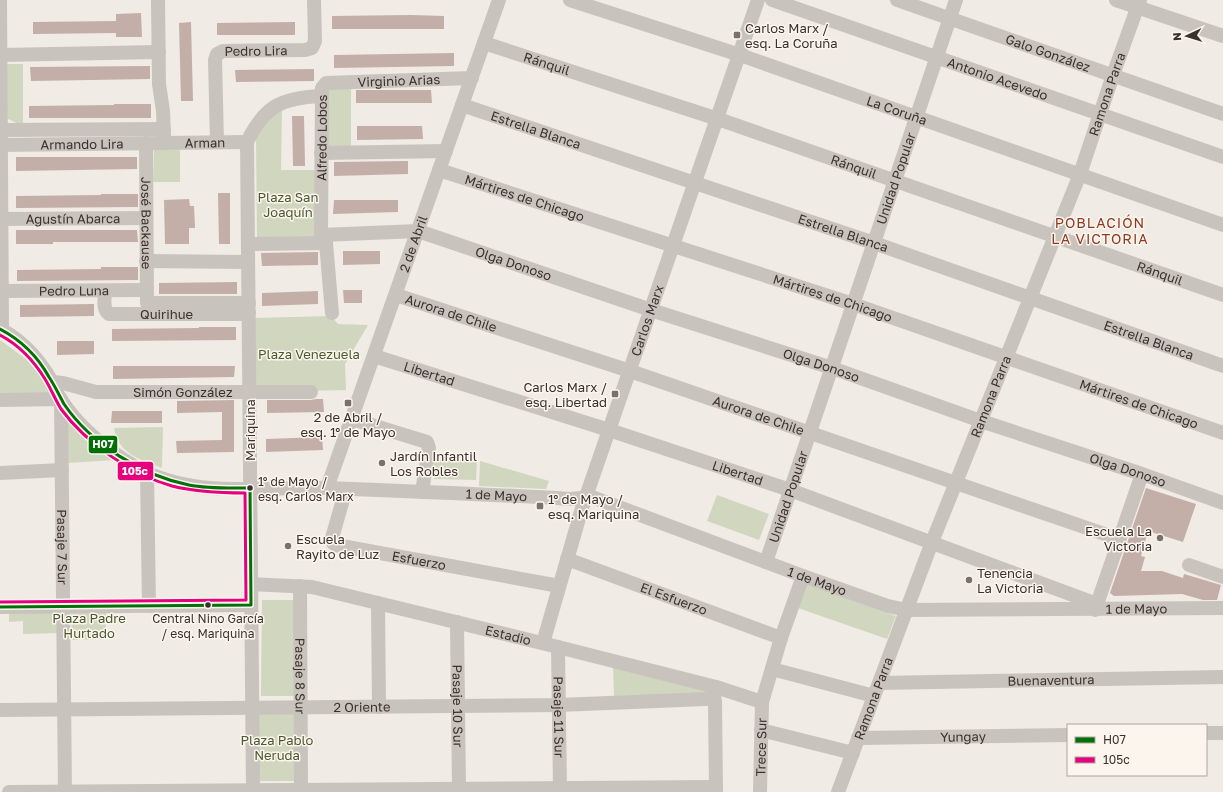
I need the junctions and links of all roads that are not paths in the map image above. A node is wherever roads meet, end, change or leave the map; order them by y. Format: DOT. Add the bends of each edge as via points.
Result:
graph roads {
  1 [pos="0,0"];
  2 [pos="158,0"];
  3 [pos="314,0"];
  4 [pos="499,0"];
  5 [pos="570,0"];
  6 [pos="758,0"];
  7 [pos="772,0"];
  8 [pos="897,0"];
  9 [pos="956,0"];
  10 [pos="1116,0"];
  11 [pos="1138,4"];
  12 [pos="950,19"];
  13 [pos="1223,36"];
  14 [pos="484,43"];
  15 [pos="159,52"];
  16 [pos="0,54"];
  17 [pos="740,55"];
  18 [pos="937,57"];
  19 [pos="1113,75"];
  20 [pos="472,78"];
  21 [pos="326,83"];
  22 [pos="321,96"];
  23 [pos="462,105"];
  24 [pos="1101,114"];
  25 [pos="1223,114"];
  26 [pos="917,118"];
  27 [pos="718,119"];
  28 [pos="0,130"];
  29 [pos="164,135"];
  30 [pos="217,142"];
  31 [pos="247,142"];
  32 [pos="146,143"];
  33 [pos="0,145"];
  34 [pos="446,152"];
  35 [pos="321,153"];
  36 [pos="1223,157"];
  37 [pos="439,170"];
  38 [pos="1080,174"];
  39 [pos="895,181"];
  40 [pos="695,183"];
  41 [pos="146,218"];
  42 [pos="0,219"];
  43 [pos="1223,225"];
  44 [pos="418,231"];
  45 [pos="1056,236"];
  46 [pos="324,239"];
  47 [pos="874,243"];
  48 [pos="248,244"];
  49 [pos="673,246"];
  50 [pos="146,261"];
  51 [pos="248,262"];
  52 [pos="1,291"];
  53 [pos="105,291"];
  54 [pos="396,295"];
  55 [pos="1223,295"];
  56 [pos="146,297"];
  57 [pos="1031,298"];
  58 [pos="853,304"];
  59 [pos="249,308"];
  60 [pos="651,310"];
  61 [pos="332,313"];
  62 [pos="1,329"];
  63 [pos="374,356"];
  64 [pos="1007,358"];
  65 [pos="1223,366"];
  66 [pos="832,368"];
  67 [pos="630,371"];
  68 [pos="52,382"];
  69 [pos="250,392"];
  70 [pos="311,392"];
  71 [pos="61,399"];
  72 [pos="0,400"];
  73 [pos="352,419"];
  74 [pos="981,421"];
  75 [pos="609,430"];
  76 [pos="810,433"];
  77 [pos="1223,433"];
  78 [pos="62,470"];
  79 [pos="147,472"];
  80 [pos="0,473"];
  81 [pos="1142,474"];
  82 [pos="956,483"];
  83 [pos="250,488"];
  84 [pos="327,488"];
  85 [pos="346,489"];
  86 [pos="790,490"];
  87 [pos="422,492"];
  88 [pos="586,497"];
  89 [pos="1223,503"];
  90 [pos="1119,539"];
  91 [pos="932,542"];
  92 [pos="567,559"];
  93 [pos="766,562"];
  94 [pos="1189,565"];
  95 [pos="802,576"];
  96 [pos="1223,577"];
  97 [pos="251,584"];
  98 [pos="300,586"];
  99 [pos="560,586"];
  100 [pos="378,603"];
  101 [pos="251,605"];
  102 [pos="149,606"];
  103 [pos="0,607"];
  104 [pos="63,607"];
  105 [pos="1096,607"];
  106 [pos="1223,608"];
  107 [pos="907,610"];
  108 [pos="457,622"];
  109 [pos="781,638"];
  110 [pos="543,643"];
  111 [pos="558,647"];
  112 [pos="772,669"];
  113 [pos="1223,677"];
  114 [pos="877,689"];
  115 [pos="715,691"];
  116 [pos="762,702"];
  117 [pos="559,705"];
  118 [pos="458,706"];
  119 [pos="379,707"];
  120 [pos="252,708"];
  121 [pos="301,708"];
  122 [pos="0,710"];
  123 [pos="64,710"];
  124 [pos="761,730"];
  125 [pos="1207,733"];
  126 [pos="1223,733"];
  127 [pos="1067,735"];
  128 [pos="858,738"];
  129 [pos="853,753"];
  130 [pos="560,788"];
  131 [pos="459,789"];
  132 [pos="253,790"];
  133 [pos="301,790"];
  134 [pos="716,790"];
  135 [pos="9,792"];
  136 [pos="65,792"];
  137 [pos="760,792"];
  138 [pos="838,792"];
  1 -- 16 [label="street"];
  2 -- 15 [label="street"];
  3 -- 30 [label="street, Pedro Lira" via="315,41 309,50 223,51 217,54"];
  4 -- 14 [label="street, 2 de Abril"];
  5 -- 17 [label="street, La Coruña"];
  6 -- 17 [label="street, Carlos Marx"];
  7 -- 18 [label="street, Antonio Acevedo"];
  8 -- 12 [label="street, Galo González"];
  9 -- 12 [label="street, Unidad Popular"];
  10 -- 11 [label="street"];
  11 -- 13 [label="street"];
  11 -- 19 [label="street, Ramona Parra"];
  12 -- 18 [label="street, Unidad Popular"];
  12 -- 19 [label="street, Galo González"];
  14 -- 20 [label="street, 2 de Abril"];
  14 -- 27 [label="street, Ránquil"];
  15 -- 16 [label="street"];
  15 -- 29 [label="street"];
  16 -- 28 [label="street"];
  17 -- 26 [label="street, La Coruña"];
  17 -- 27 [label="street, Carlos Marx"];
  18 -- 24 [label="street, Antonio Acevedo"];
  18 -- 26 [label="street, Unidad Popular"];
  19 -- 24 [label="street, Ramona Parra"];
  19 -- 25 [label="street, Galo González"];
  20 -- 21 [label="street, Virginio Arias"];
  20 -- 23 [label="street, 2 de Abril"];
  21 -- 22 [label="street, Alfredo Lobos"];
  22 -- 31 [label="street" via="278,103 261,119"];
  22 -- 35 [label="street, Alfredo Lobos"];
  23 -- 34 [label="street, 2 de Abril"];
  23 -- 40 [label="street, Estrella Blanca"];
  24 -- 36 [label="street, Antonio Acevedo"];
  24 -- 38 [label="street, Ramona Parra"];
  26 -- 38 [label="street, La Coruña"];
  26 -- 39 [label="street, Unidad Popular"];
  27 -- 39 [label="street, Ránquil"];
  27 -- 40 [label="street, Carlos Marx"];
  28 -- 29 [label="street, Armando Lira"];
  28 -- 33 [label="street"];
  29 -- 30 [label="street, Arman"];
  29 -- 32 [label="street, Armando Lira"];
  30 -- 31 [label="street, Arman"];
  31 -- 48 [label="street, Mariquina"];
  32 -- 33 [label="street, Armando Lira"];
  32 -- 41 [label="street, José Backause"];
  33 -- 42 [label="street"];
  34 -- 35 [label="street"];
  34 -- 37 [label="street, 2 de Abril"];
  35 -- 46 [label="street, Alfredo Lobos"];
  37 -- 44 [label="street, 2 de Abril"];
  37 -- 49 [label="street, Mártires de Chicago"];
  38 -- 43 [label="street, La Coruña"];
  38 -- 45 [label="street, Ramona Parra"];
  39 -- 45 [label="street, Ránquil"];
  39 -- 47 [label="street, Unidad Popular"];
  40 -- 47 [label="street, Estrella Blanca"];
  40 -- 49 [label="street, Carlos Marx"];
  41 -- 42 [label="street, Agustín Abarca"];
  41 -- 50 [label="street, José Backause"];
  42 -- 52 [label="street"];
  44 -- 46 [label="street"];
  44 -- 54 [label="street, 2 de Abril"];
  44 -- 60 [label="street, Olga Donoso"];
  45 -- 55 [label="street, Ránquil"];
  45 -- 57 [label="street, Ramona Parra"];
  46 -- 48 [label="street"];
  46 -- 61 [label="street, Alfredo Lobos"];
  47 -- 57 [label="street, Estrella Blanca"];
  47 -- 58 [label="street, Unidad Popular"];
  48 -- 51 [label="street, Mariquina"];
  49 -- 58 [label="street, Mártires de Chicago"];
  49 -- 60 [label="street, Carlos Marx"];
  50 -- 51 [label="street"];
  50 -- 56 [label="street, José Backause"];
  51 -- 59 [label="street, Mariquina"];
  52 -- 53 [label="street, Pedro Luna"];
  52 -- 62 [label="street"];
  53 -- 56 [label="street, Pedro Luna"];
  53 -- 59 [label="street, Quirihue" via="105,308 109,314 239,314"];
  54 -- 63 [label="street, 2 de Abril"];
  54 -- 67 [label="street, Aurora de Chile"];
  56 -- 59 [label="street, Pedro Luna"];
  57 -- 64 [label="street, Ramona Parra"];
  57 -- 65 [label="street, Estrella Blanca"];
  58 -- 64 [label="street, Mártires de Chicago"];
  58 -- 66 [label="street, Unidad Popular"];
  59 -- 69 [label="street, Mariquina"];
  60 -- 66 [label="street, Olga Donoso"];
  60 -- 67 [label="street, Carlos Marx"];
  62 -- 68 [label="street, 1 de Mayo" via="31,353"];
  63 -- 73 [label="street, 2 de Abril"];
  63 -- 75 [label="street, Libertad"];
  64 -- 74 [label="street, Ramona Parra"];
  64 -- 77 [label="street, Mártires de Chicago"];
  66 -- 74 [label="street, Olga Donoso"];
  66 -- 76 [label="street, Unidad Popular"];
  67 -- 75 [label="street, Carlos Marx"];
  67 -- 76 [label="street, Aurora de Chile"];
  68 -- 69 [label="street, Simón González" via="102,392"];
  68 -- 71 [label="street, 1 de Mayo"];
  69 -- 70 [label="street, Simón González"];
  69 -- 83 [label="street, Mariquina"];
  71 -- 72 [label="street"];
  71 -- 78 [label="street, Pasaje 7 Sur"];
  71 -- 79 [label="street, 1 de Mayo" via="76,419 96,438"];
  73 -- 84 [label="street, 2 de Abril"];
  73 -- 87 [label="street" via="427,442 429,448"];
  74 -- 81 [label="street, Olga Donoso"];
  74 -- 82 [label="street, Ramona Parra"];
  75 -- 86 [label="street, Libertad"];
  75 -- 88 [label="street, Carlos Marx"];
  76 -- 82 [label="street, Aurora de Chile"];
  76 -- 86 [label="street, Unidad Popular"];
  78 -- 80 [label="street"];
  78 -- 104 [label="street, Pasaje 7 Sur"];
  79 -- 83 [label="street, 1 de Mayo" via="194,486 221,489"];
  79 -- 102 [label="street"];
  81 -- 89 [label="street, Olga Donoso"];
  81 -- 90 [label="street"];
  82 -- 90 [label="street, Aurora de Chile"];
  82 -- 91 [label="street, Ramona Parra"];
  83 -- 84 [label="street, 1 de Mayo"];
  83 -- 97 [label="street, Mariquina"];
  84 -- 85 [label="street, 1 de Mayo"];
  85 -- 87 [label="street, 1 de Mayo"];
  85 -- 99 [label="street, Esfuerzo" via="332,538 336,545"];
  86 -- 91 [label="street, Libertad"];
  86 -- 93 [label="street, Unidad Popular"];
  87 -- 88 [label="street, 1 de Mayo" via="570,500"];
  88 -- 92 [label="street, Carlos Marx"];
  88 -- 93 [label="street, 1 de Mayo" via="598,498"];
  90 -- 105 [label="street"];
  91 -- 105 [label="street, Libertad"];
  91 -- 107 [label="street, Ramona Parra"];
  92 -- 99 [label="street, Carlos Marx"];
  92 -- 109 [label="street, El Esfuerzo"];
  93 -- 95 [label="street, 1 de Mayo"];
  94 -- 96 [label="street"];
  95 -- 107 [label="street, 1 de Mayo" via="888,606"];
  95 -- 109 [label="street"];
  97 -- 98 [label="street, Estadio"];
  97 -- 101 [label="street, Mariquina"];
  98 -- 100 [label="street, Estadio"];
  98 -- 121 [label="street, Pasaje 8 Sur"];
  99 -- 110 [label="street, Carlos Marx"];
  100 -- 108 [label="street, Estadio"];
  100 -- 119 [label="street"];
  101 -- 102 [label="street"];
  101 -- 120 [label="street, Mariquina"];
  102 -- 104 [label="street"];
  103 -- 104 [label="street"];
  104 -- 123 [label="street, Pasaje 7 Sur"];
  105 -- 106 [label="street, 1 de Mayo"];
  105 -- 107 [label="street, 1 de Mayo"];
  107 -- 114 [label="street, Ramona Parra"];
  108 -- 110 [label="street, Estadio"];
  108 -- 118 [label="street, Pasaje 10 Sur"];
  109 -- 112 [label="street"];
  110 -- 111 [label="street, Estadio"];
  111 -- 115 [label="street, Estadio"];
  111 -- 117 [label="street, Pasaje 11 Sur"];
  112 -- 114 [label="street, Buenaventura"];
  112 -- 116 [label="street"];
  113 -- 114 [label="street, Buenaventura"];
  114 -- 128 [label="street, Ramona Parra"];
  115 -- 116 [label="street, Estadio"];
  115 -- 117 [label="street, 2 Oriente" via="706,699"];
  115 -- 134 [label="street"];
  116 -- 124 [label="street, Trece Sur"];
  117 -- 118 [label="street, 2 Oriente"];
  117 -- 130 [label="street, Pasaje 11 Sur"];
  118 -- 119 [label="street, 2 Oriente"];
  118 -- 131 [label="street, Pasaje 10 Sur"];
  119 -- 121 [label="street, 2 Oriente"];
  120 -- 121 [label="street, 2 Oriente"];
  120 -- 123 [label="street, 2 Oriente"];
  120 -- 132 [label="street, Mariquina"];
  121 -- 133 [label="street, Pasaje 8 Sur"];
  122 -- 123 [label="street, 2 Oriente"];
  123 -- 136 [label="street, Pasaje 7 Sur"];
  124 -- 129 [label="street"];
  124 -- 137 [label="street, Trece Sur"];
  125 -- 126 [label="street"];
  127 -- 128 [label="street, Yungay"];
  128 -- 129 [label="street, Ramona Parra"];
  129 -- 138 [label="street, Ramona Parra"];
  130 -- 131 [label="street"];
  130 -- 134 [label="street"];
  131 -- 133 [label="street"];
  132 -- 133 [label="street"];
  132 -- 136 [label="street"];
  135 -- 136 [label="street"];
}
